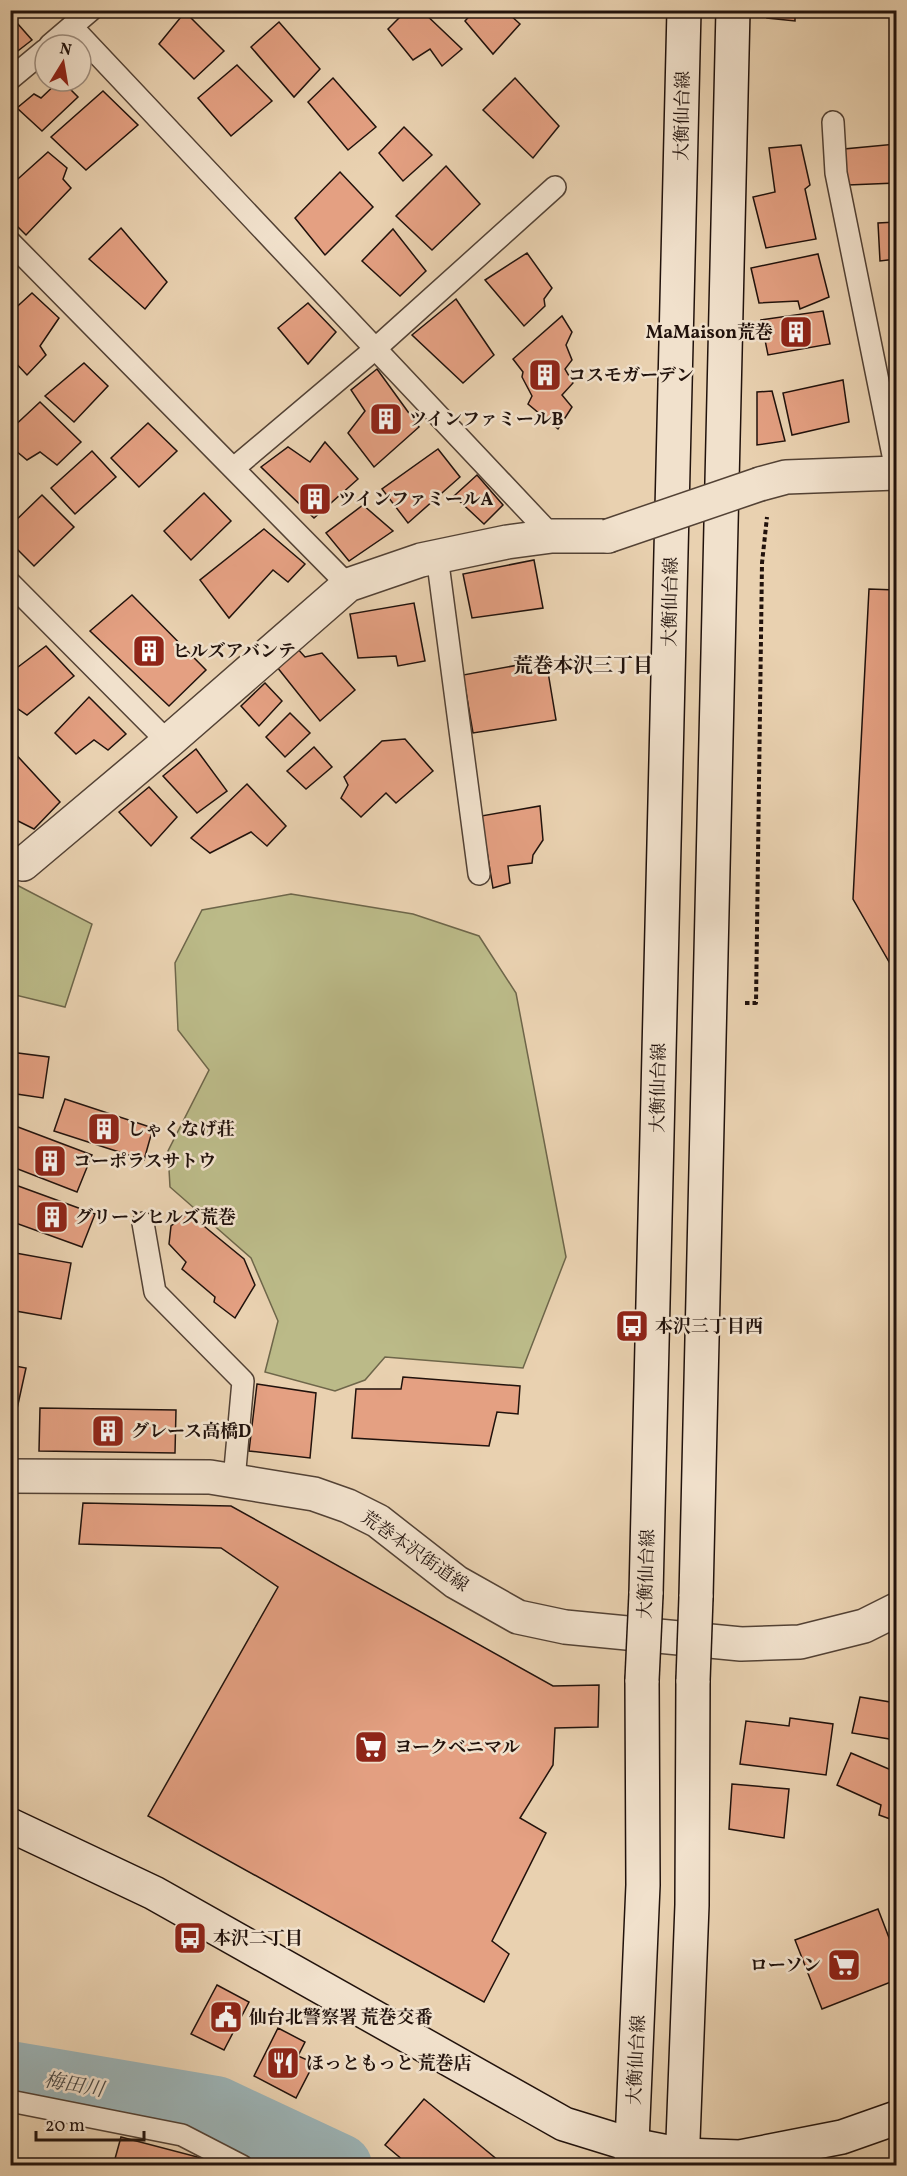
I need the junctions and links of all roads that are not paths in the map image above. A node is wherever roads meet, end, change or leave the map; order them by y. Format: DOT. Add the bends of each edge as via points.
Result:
graph roads {
  1 [pos="91,10"];
  2 [pos="684,10"];
  3 [pos="733,10"];
  4 [pos="72,27"];
  5 [pos="65,33"];
  6 [pos="33,60"];
  7 [pos="10,78"];
  8 [pos="833,122"];
  9 [pos="555,187"];
  10 [pos="10,242"];
  11 [pos="375,349"];
  12 [pos="234,468"];
  13 [pos="897,472"];
  14 [pos="552,536"];
  15 [pos="437,556"];
  16 [pos="10,583"];
  17 [pos="348,585"];
  18 [pos="168,742"];
  19 [pos="17,862"];
  20 [pos="479,874"];
  21 [pos="143,1223"];
  22 [pos="10,1476"];
  23 [pos="234,1480"];
  24 [pos="897,1610"];
  25 [pos="10,1825"];
  26 [pos="10,2102"];
  27 [pos="897,2118"];
  28 [pos="631,2155"];
  29 [pos="683,2160"];
  30 [pos="242,2166"];
  1 -- 4 [label="lane"];
  2 -- 28 [label="main road, 大衡仙台線, bridge" via="642,1680 643,1885"];
  3 -- 29 [label="main road, bridge" via="693,1680 692,1905"];
  4 -- 5 [label="lane"];
  4 -- 11 [label="lane"];
  6 -- 7 [label="lane"];
  8 -- 13 [label="lane" via="836,173"];
  9 -- 11 [label="lane"];
  10 -- 12 [label="lane"];
  11 -- 12 [label="lane"];
  11 -- 14 [label="lane"];
  12 -- 17 [label="lane"];
  13 -- 14 [label="main road, bridge" via="786,477 609,536"];
  14 -- 15 [label="main road"];
  15 -- 17 [label="main road"];
  15 -- 20 [label="lane"];
  16 -- 18 [label="lane"];
  17 -- 18 [label="main road"];
  18 -- 19 [label="main road"];
  21 -- 23 [label="lane" via="155,1292 243,1381"];
  22 -- 23 [label="main road, 荒巻本沢街道線"];
  23 -- 24 [label="main road, 荒巻本沢街道線" via="314,1494 348,1506 378,1521 456,1582 518,1617 565,1627 741,1644 800,1642 864,1626"];
  25 -- 28 [label="main road" via="154,1893 564,2124"];
  26 -- 30 [label="lane" via="182,2135"];
  27 -- 29 [label="main road" via="842,2138 740,2157"];
  28 -- 29 [label="main road"];
}
